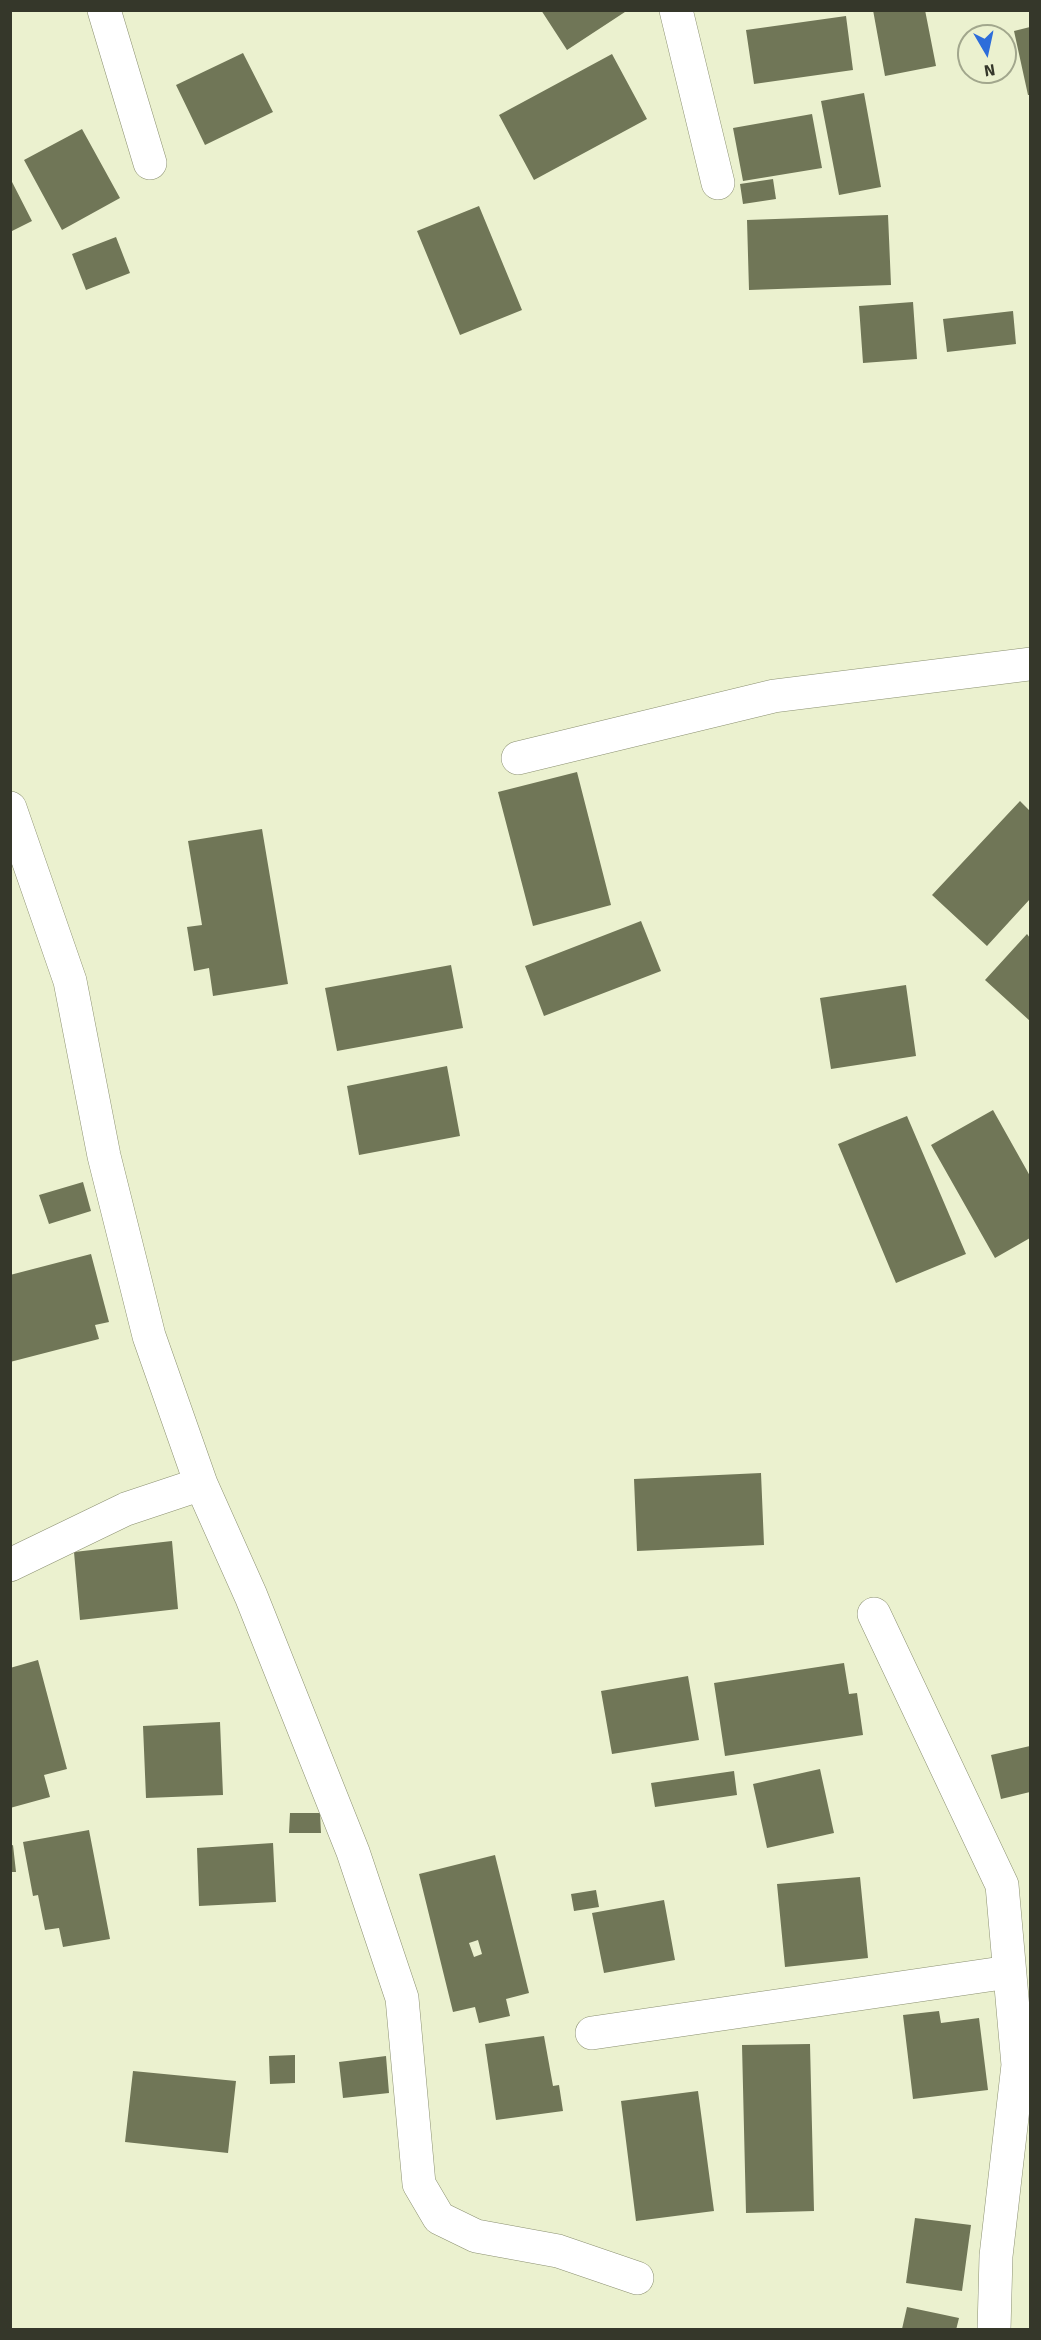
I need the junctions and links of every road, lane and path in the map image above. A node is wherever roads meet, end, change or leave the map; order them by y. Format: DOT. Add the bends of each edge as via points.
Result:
graph roads {
  1 [pos="104,10"];
  2 [pos="676,10"];
  3 [pos="150,163"];
  4 [pos="718,183"];
  5 [pos="1030,664"];
  6 [pos="518,758"];
  7 [pos="10,807"];
  8 [pos="201,1484"];
  9 [pos="10,1565"];
  10 [pos="874,1614"];
  11 [pos="1010,1972"];
  12 [pos="592,2033"];
  13 [pos="637,2278"];
  14 [pos="994,2330"];
  1 -- 3 [label="street"];
  2 -- 4 [label="street"];
  5 -- 6 [label="street" via="774,696"];
  7 -- 8 [label="street" via="70,981 104,1156 148,1336"];
  8 -- 9 [label="street" via="126,1509"];
  8 -- 13 [label="street" via="251,1596 348,1841 402,1998 419,2184 439,2218 476,2236 558,2252"];
  10 -- 11 [label="street" via="1002,1885"];
  11 -- 12 [label="street"];
  11 -- 14 [label="street" via="1018,2065 996,2256"];
}
